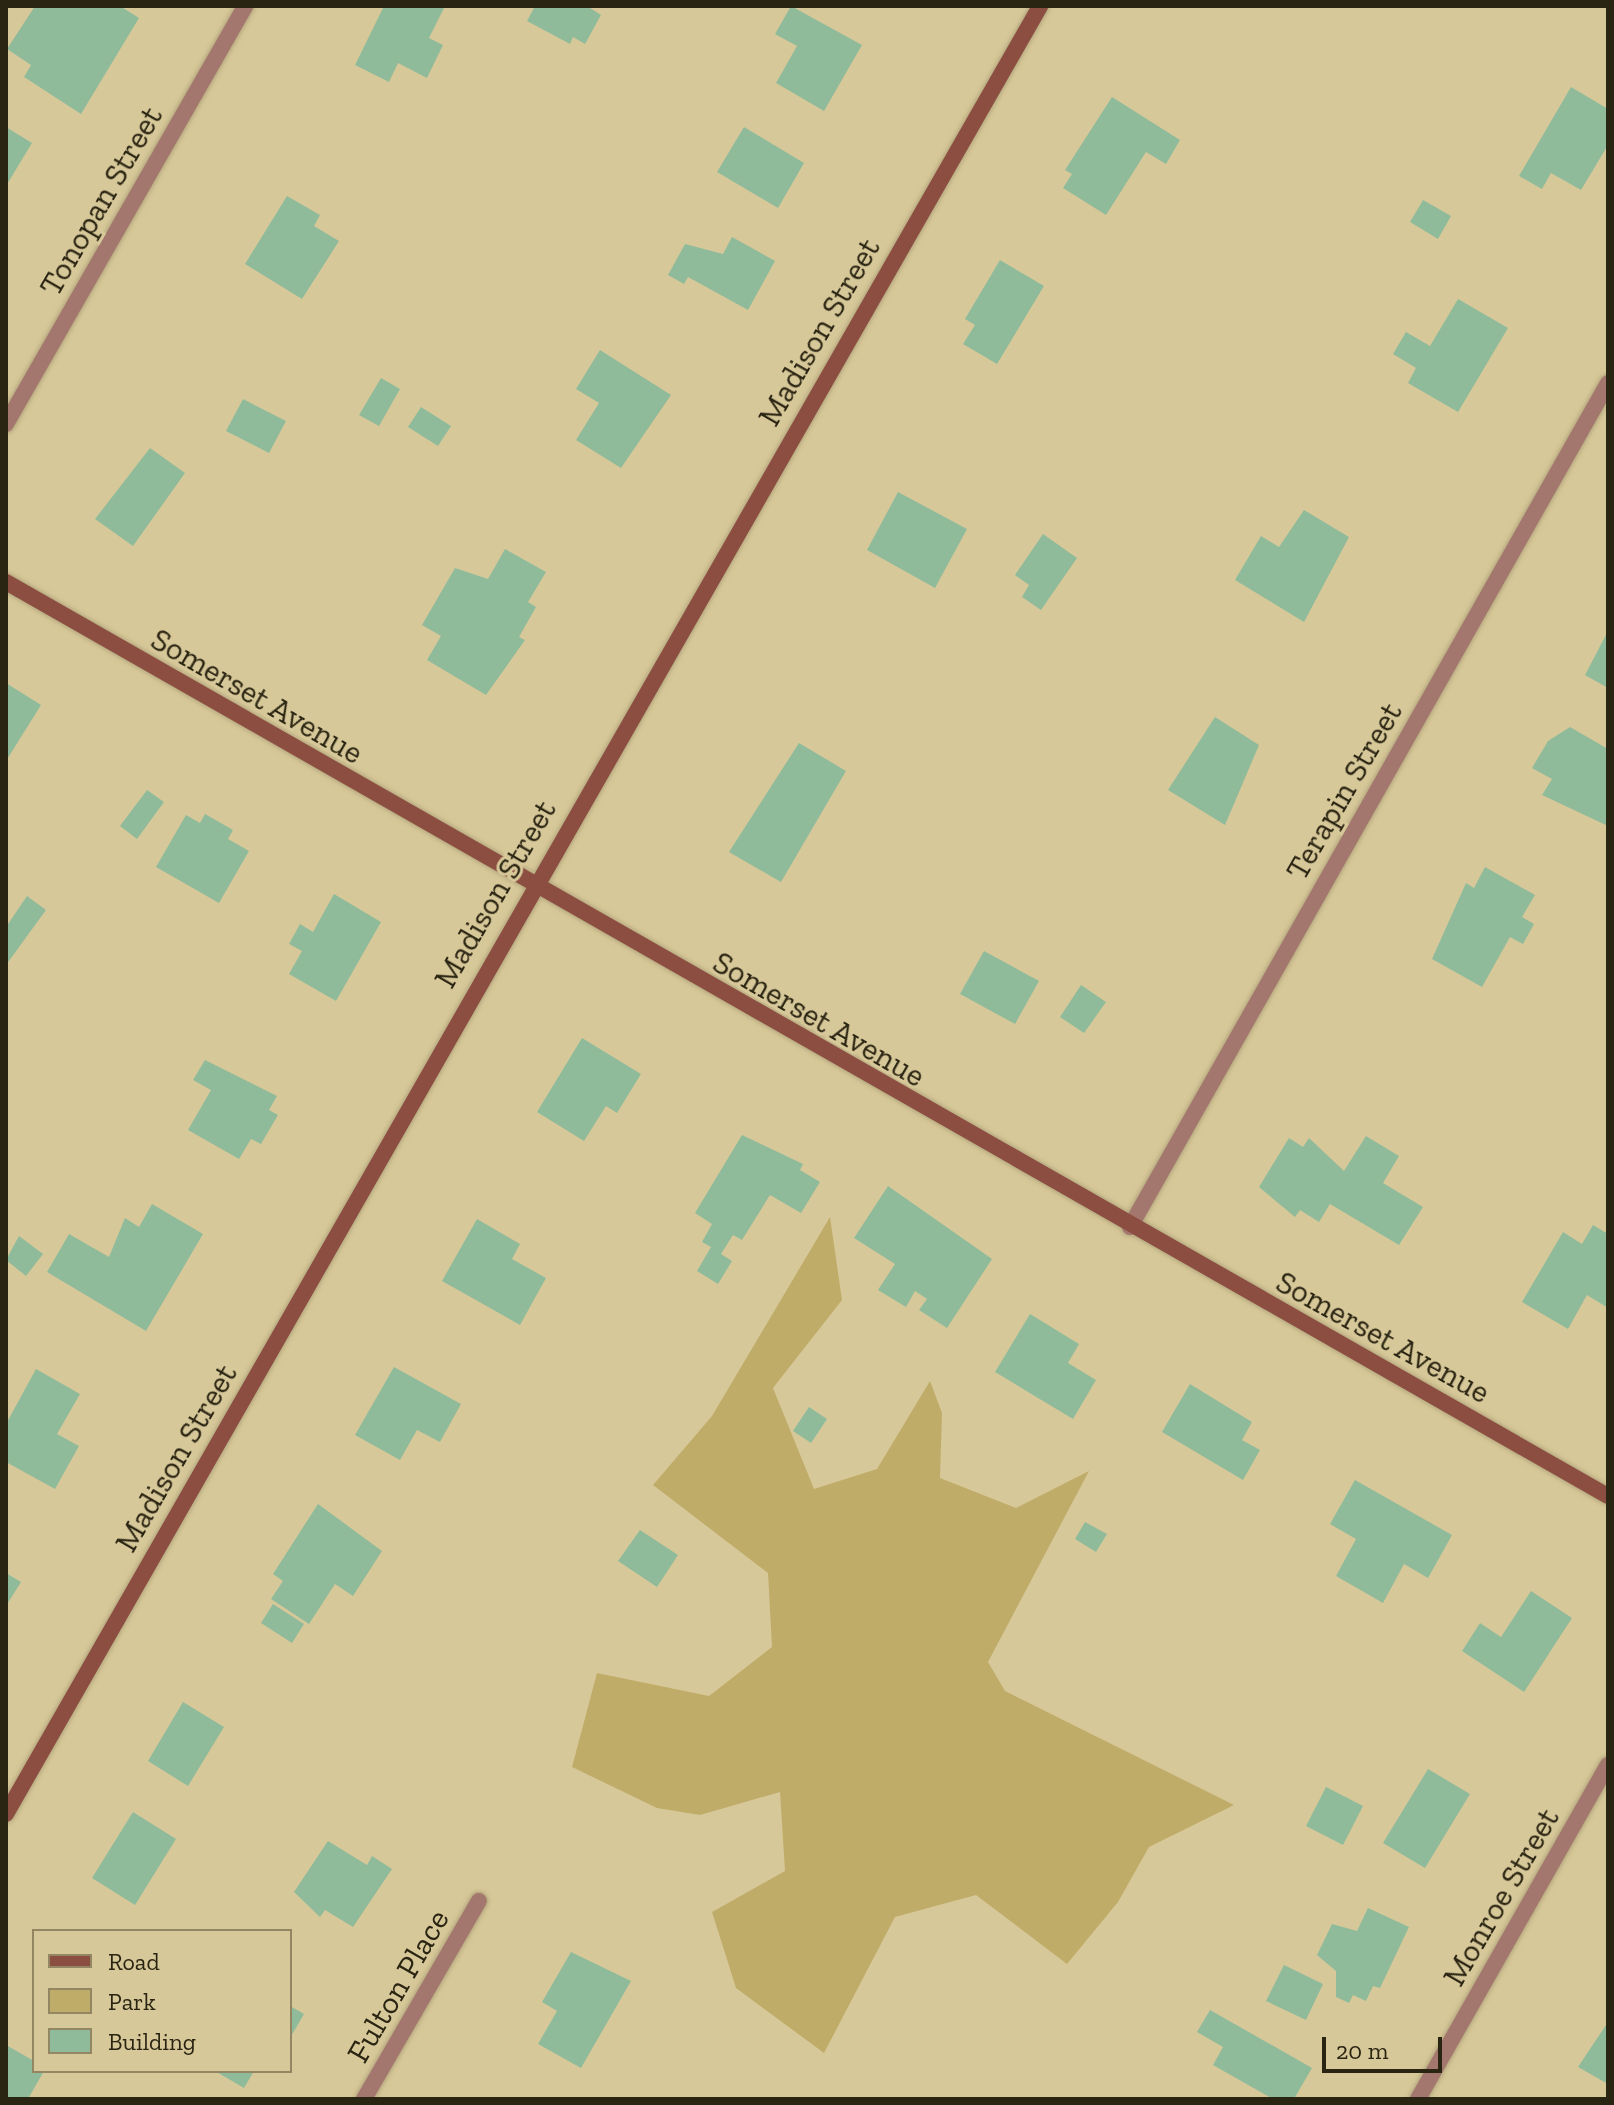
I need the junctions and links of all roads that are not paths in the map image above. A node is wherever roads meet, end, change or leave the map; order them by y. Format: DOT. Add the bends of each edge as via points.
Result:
graph roads {
  1 [pos="245,6"];
  2 [pos="1040,6"];
  3 [pos="1608,383"];
  4 [pos="6,424"];
  5 [pos="6,582"];
  6 [pos="531,887"];
  7 [pos="1130,1227"];
  8 [pos="1608,1496"];
  9 [pos="1608,1765"];
  10 [pos="6,1814"];
  11 [pos="479,1901"];
  12 [pos="364,2099"];
  13 [pos="1418,2099"];
  1 -- 4 [label="street, Tonopan Street"];
  2 -- 6 [label="street, Madison Street"];
  3 -- 7 [label="street, Terapin Street"];
  5 -- 6 [label="street, Somerset Avenue"];
  6 -- 7 [label="street, Somerset Avenue"];
  6 -- 10 [label="street, Madison Street"];
  7 -- 8 [label="street, Somerset Avenue"];
  9 -- 13 [label="street, Monroe Street"];
  11 -- 12 [label="street, Fulton Place"];
}
